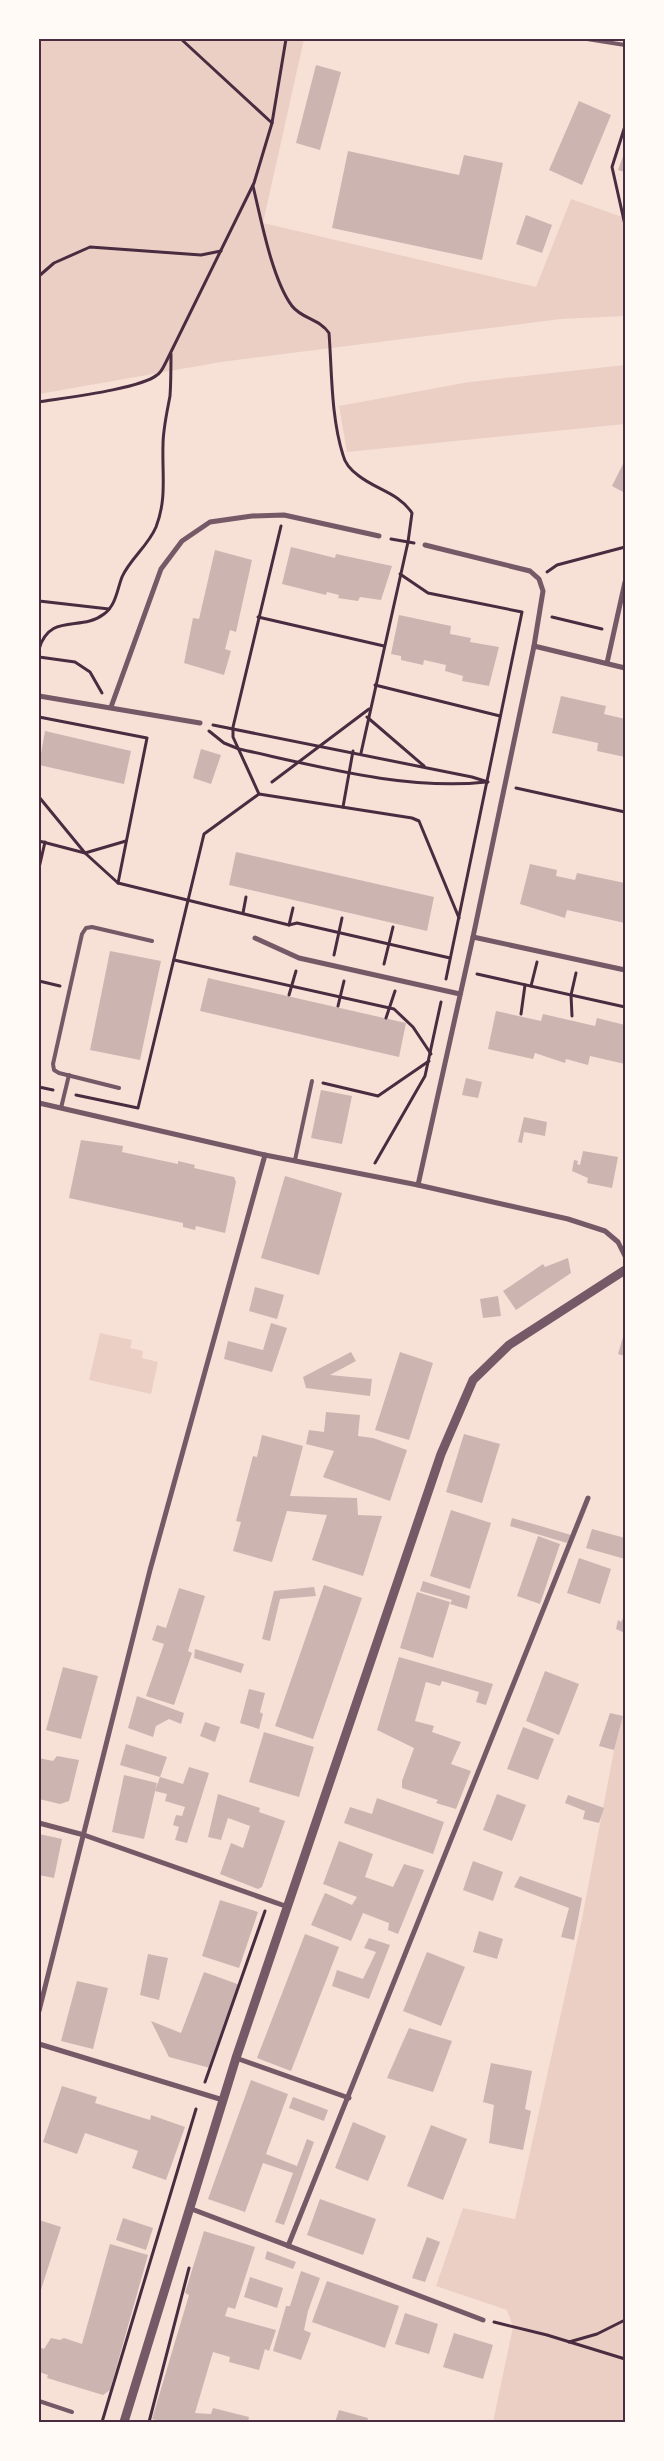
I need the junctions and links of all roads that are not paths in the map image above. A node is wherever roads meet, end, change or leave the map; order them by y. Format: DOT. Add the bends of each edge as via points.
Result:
graph roads {
  1 [pos="590,39"];
  2 [pos="625,45"];
  3 [pos="378,536"];
  4 [pos="425,544"];
  5 [pos="625,582"];
  6 [pos="534,646"];
  7 [pos="607,663"];
  8 [pos="625,668"];
  9 [pos="39,696"];
  10 [pos="111,706"];
  11 [pos="200,723"];
  12 [pos="473,937"];
  13 [pos="255,938"];
  14 [pos="152,941"];
  15 [pos="625,970"];
  16 [pos="460,994"];
  17 [pos="69,1076"];
  18 [pos="312,1081"];
  19 [pos="120,1088"];
  20 [pos="39,1103"];
  21 [pos="61,1108"];
  22 [pos="265,1155"];
  23 [pos="295,1160"];
  24 [pos="418,1185"];
  25 [pos="625,1256"];
  26 [pos="625,1270"];
  27 [pos="588,1498"];
  28 [pos="39,1823"];
  29 [pos="84,1835"];
  30 [pos="288,1908"];
  31 [pos="39,2011"];
  32 [pos="39,2044"];
  33 [pos="236,2058"];
  34 [pos="349,2098"];
  35 [pos="223,2100"];
  36 [pos="188,2208"];
  37 [pos="288,2246"];
  38 [pos="483,2320"];
  39 [pos="39,2401"];
  40 [pos="72,2412"];
  41 [pos="124,2422"];
  1 -- 2 [label="lane"];
  3 -- 10 [label="street" via="284,515 210,522 182,541 161,569"];
  4 -- 6 [label="street" via="530,571 539,579 543,592"];
  5 -- 7 [label="street"];
  6 -- 7 [label="street"];
  6 -- 12 [label="street"];
  7 -- 8 [label="street"];
  9 -- 10 [label="street"];
  10 -- 11 [label="street"];
  12 -- 15 [label="street"];
  12 -- 16 [label="street"];
  13 -- 16 [label="street" via="299,958"];
  14 -- 17 [label="lane" via="92,927 86,928 82,934 53,1064 54,1070"];
  16 -- 24 [label="street"];
  17 -- 19 [label="lane"];
  17 -- 21 [label="lane"];
  18 -- 23 [label="lane"];
  20 -- 21 [label="street"];
  21 -- 22 [label="street"];
  22 -- 23 [label="street"];
  22 -- 29 [label="street" via="150,1570"];
  23 -- 24 [label="street"];
  24 -- 25 [label="street" via="592,1225 618,1242"];
  26 -- 30 [label="street" via="509,1345 473,1380 442,1454"];
  27 -- 34 [label="street"];
  28 -- 29 [label="street"];
  29 -- 30 [label="street"];
  29 -- 31 [label="street"];
  30 -- 33 [label="street"];
  32 -- 35 [label="street"];
  33 -- 34 [label="street"];
  33 -- 35 [label="street"];
  34 -- 37 [label="street"];
  35 -- 36 [label="street"];
  36 -- 37 [label="street"];
  36 -- 41 [label="street"];
  37 -- 38 [label="street"];
  39 -- 40 [label="lane"];
}
